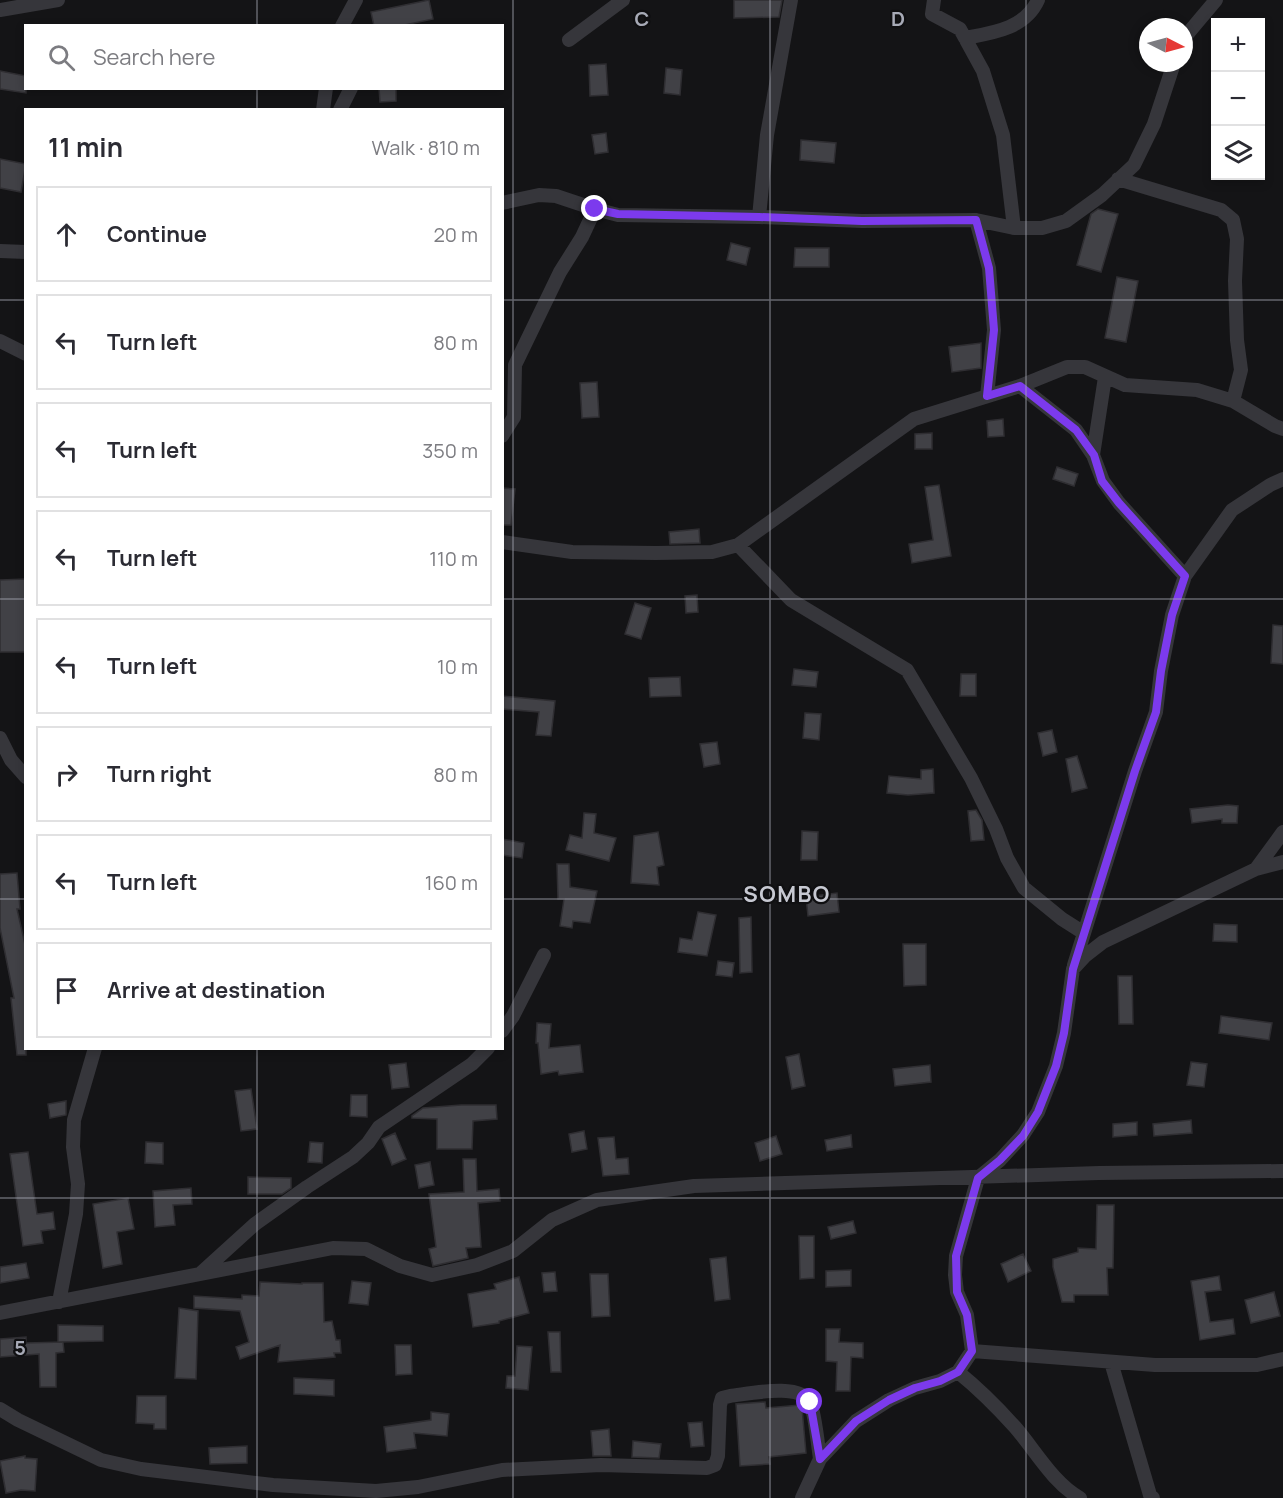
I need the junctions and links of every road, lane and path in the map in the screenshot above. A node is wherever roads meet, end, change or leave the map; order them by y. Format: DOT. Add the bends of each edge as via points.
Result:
graph roads {
  1 [pos="58,0"];
  2 [pos="356,0"];
  3 [pos="622,0"];
  4 [pos="791,0"];
  5 [pos="923,0"];
  6 [pos="1038,0"];
  7 [pos="1216,0"];
  8 [pos="933,7"];
  9 [pos="0,10"];
  10 [pos="343,24"];
  11 [pos="1193,27"];
  12 [pos="965,38"];
  13 [pos="569,40"];
  14 [pos="1170,72"];
  15 [pos="326,90"];
  16 [pos="350,90"];
  17 [pos="323,108"];
  18 [pos="340,108"];
  19 [pos="1119,179"];
  20 [pos="504,203"];
  21 [pos="595,209"];
  22 [pos="759,217"];
  23 [pos="976,220"];
  24 [pos="1014,228"];
  25 [pos="0,251"];
  26 [pos="24,252"];
  27 [pos="0,341"];
  28 [pos="24,353"];
  29 [pos="1105,377"];
  30 [pos="1020,386"];
  31 [pos="987,396"];
  32 [pos="1233,401"];
  33 [pos="1283,429"];
  34 [pos="504,433"];
  35 [pos="1094,455"];
  36 [pos="1283,479"];
  37 [pos="504,542"];
  38 [pos="738,545"];
  39 [pos="1185,576"];
  40 [pos="0,738"];
  41 [pos="24,775"];
  42 [pos="1283,832"];
  43 [pos="1283,862"];
  44 [pos="1256,868"];
  45 [pos="1084,933"];
  46 [pos="544,956"];
  47 [pos="1073,969"];
  48 [pos="504,1028"];
  49 [pos="94,1050"];
  50 [pos="486,1050"];
  51 [pos="1283,1171"];
  52 [pos="978,1178"];
  53 [pos="200,1274"];
  54 [pos="59,1302"];
  55 [pos="0,1313"];
  56 [pos="972,1351"];
  57 [pos="1283,1359"];
  58 [pos="1111,1362"];
  59 [pos="958,1372"];
  60 [pos="0,1409"];
  61 [pos="820,1459"];
  62 [pos="1148,1497"];
  63 [pos="802,1498"];
  64 [pos="1080,1498"];
  1 -- 9 [label="street"];
  2 -- 10 [label="street"];
  3 -- 13 [label="street"];
  4 -- 22 [label="street" via="767,135"];
  5 -- 8 [label="street"];
  6 -- 12 [label="street" via="1007,30"];
  7 -- 11 [label="street"];
  8 -- 12 [label="street"];
  12 -- 24 [label="street" via="983,71 1003,135"];
  14 -- 19 [label="street" via="1154,124 1134,165"];
  15 -- 17 [label="street"];
  16 -- 18 [label="street"];
  19 -- 24 [label="street" via="1066,220 1042,228"];
  19 -- 32 [label="street" via="1221,210 1233,220 1238,239 1235,281 1241,370"];
  20 -- 21 [label="street" via="556,195"];
  21 -- 22 [label="street" via="618,214"];
  21 -- 34 [label="street" via="515,365 514,417"];
  22 -- 23 [label="street"];
  23 -- 24 [label="street"];
  23 -- 31 [label="street" via="989,268 994,330"];
  25 -- 26 [label="street"];
  27 -- 28 [label="street"];
  29 -- 30 [label="street" via="1085,367 1067,367"];
  29 -- 32 [label="street" via="1125,385 1197,390"];
  29 -- 35 [label="street"];
  30 -- 31 [label="street"];
  30 -- 35 [label="street" via="1076,430"];
  31 -- 38 [label="street" via="914,419"];
  32 -- 33 [label="street"];
  35 -- 39 [label="street" via="1102,481"];
  36 -- 39 [label="street" via="1232,510"];
  37 -- 38 [label="street" via="572,552 644,553 712,552"];
  38 -- 45 [label="street" via="791,600 907,670 971,778 1024,888"];
  39 -- 45 [label="street" via="1172,615 1156,712"];
  40 -- 41 [label="street"];
  42 -- 44 [label="street"];
  43 -- 44 [label="street"];
  44 -- 47 [label="street" via="1103,942"];
  45 -- 47 [label="street"];
  46 -- 48 [label="street"];
  47 -- 52 [label="street" via="1056,1066 1038,1112 1023,1136"];
  49 -- 54 [label="street" via="74,1120 76,1214"];
  50 -- 53 [label="street" via="472,1064 379,1127 353,1157 255,1224"];
  51 -- 52 [label="street"];
  52 -- 53 [label="street" via="694,1186 597,1200 552,1220 513,1251 477,1265 432,1275 400,1266 366,1249 333,1248"];
  52 -- 56 [label="street" via="956,1256 955,1275"];
  53 -- 54 [label="street"];
  54 -- 55 [label="street"];
  56 -- 58 [label="street"];
  56 -- 59 [label="street"];
  57 -- 58 [label="street" via="1257,1365"];
  58 -- 62 [label="street"];
  59 -- 61 [label="street" via="889,1400 856,1421"];
  59 -- 64 [label="street" via="978,1388 1062,1484"];
  60 -- 61 [label="street" via="101,1460 141,1469 273,1485 376,1491 502,1470 601,1465 707,1468 715,1465 718,1456 722,1398 793,1390 810,1402"];
  61 -- 63 [label="street"];
}
